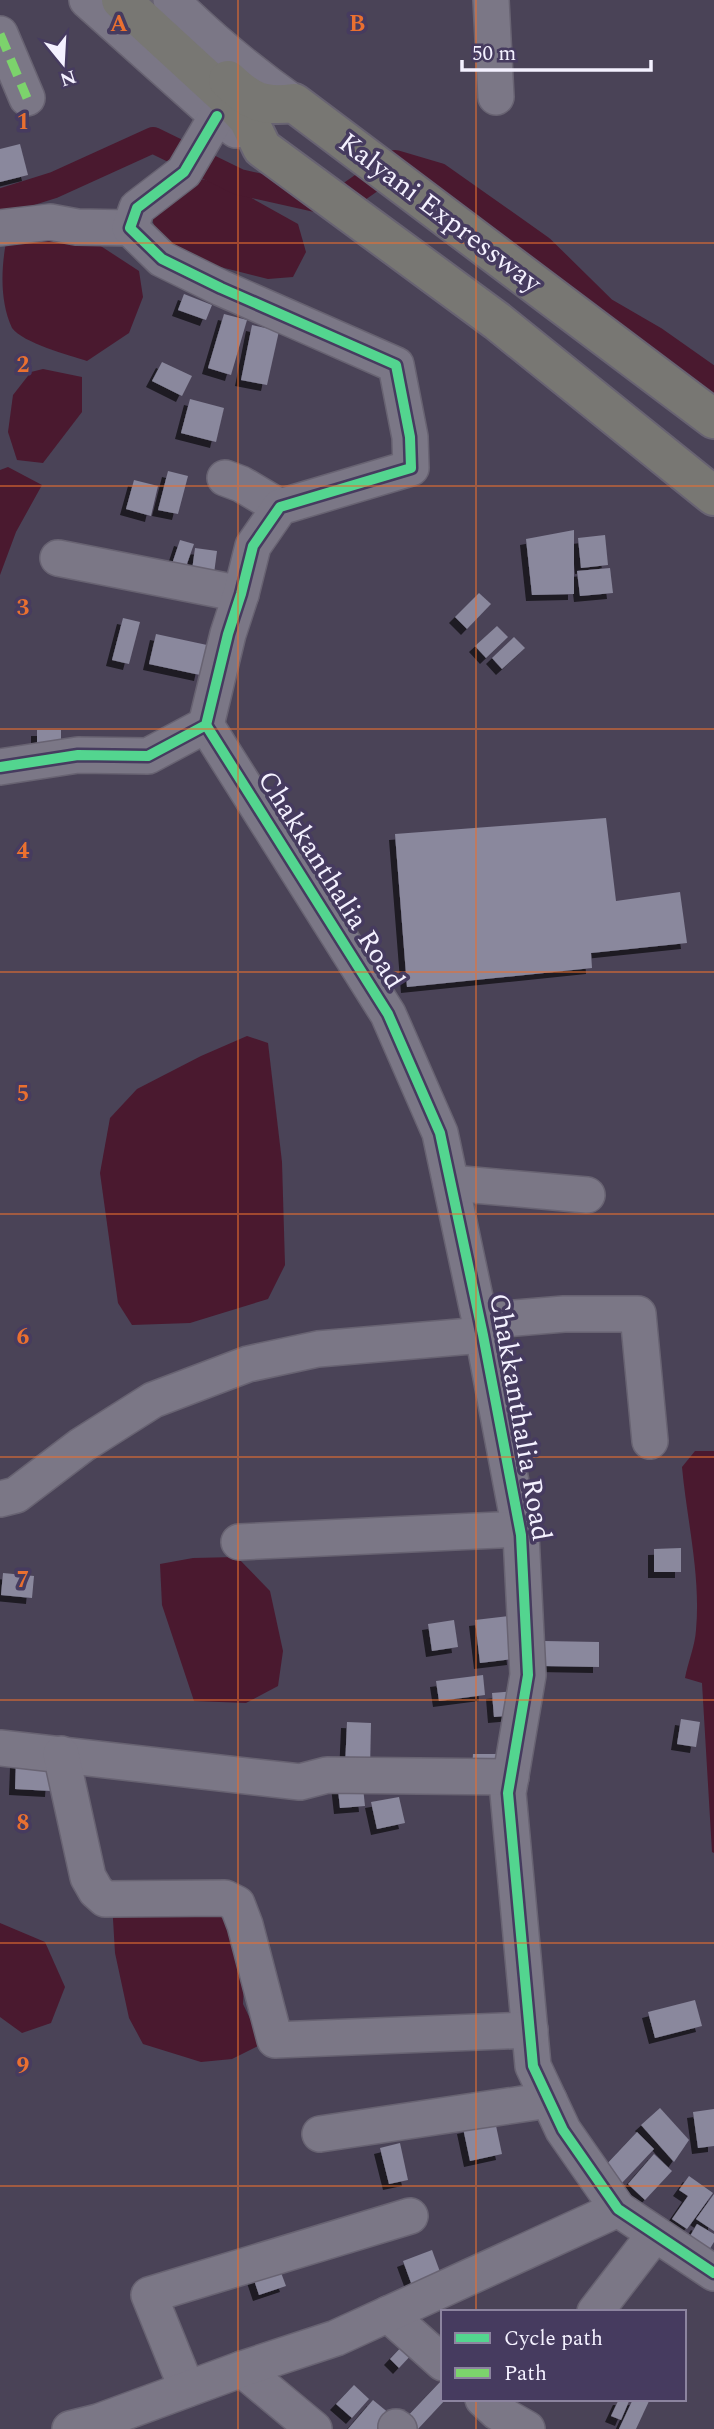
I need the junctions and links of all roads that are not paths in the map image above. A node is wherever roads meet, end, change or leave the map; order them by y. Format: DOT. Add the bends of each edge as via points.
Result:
graph roads {
  1 [pos="87,0"];
  2 [pos="121,0"];
  3 [pos="140,0"];
  4 [pos="171,0"];
  5 [pos="491,0"];
  6 [pos="205,16"];
  7 [pos="0,34"];
  8 [pos="496,97"];
  9 [pos="27,98"];
  10 [pos="294,103"];
  11 [pos="230,104"];
  12 [pos="0,228"];
  13 [pos="130,228"];
  14 [pos="714,419"];
  15 [pos="225,478"];
  16 [pos="714,496"];
  17 [pos="279,507"];
  18 [pos="58,558"];
  19 [pos="242,594"];
  20 [pos="206,725"];
  21 [pos="0,767"];
  22 [pos="451,1183"];
  23 [pos="587,1195"];
  24 [pos="481,1328"];
  25 [pos="650,1441"];
  26 [pos="0,1500"];
  27 [pos="520,1529"];
  28 [pos="239,1542"];
  29 [pos="0,1748"];
  30 [pos="61,1754"];
  31 [pos="511,1777"];
  32 [pos="530,2029"];
  33 [pos="550,2100"];
  34 [pos="320,2134"];
  35 [pos="618,2209"];
  36 [pos="410,2216"];
  37 [pos="655,2234"];
  38 [pos="714,2273"];
  39 [pos="598,2310"];
  40 [pos="388,2314"];
  41 [pos="441,2361"];
  42 [pos="242,2369"];
  43 [pos="187,2389"];
  44 [pos="88,2427"];
  45 [pos="310,2427"];
  1 -- 11 [label="street"];
  2 -- 11 [label="highway"];
  3 -- 11 [label="highway"];
  4 -- 6 [label="street, Kalyani Expressway"];
  5 -- 8 [label="street"];
  6 -- 10 [label="street, Kalyani Expressway" via="250,72"];
  7 -- 9 [label="street"];
  10 -- 11 [label="highway" via="272,106 250,98"];
  10 -- 14 [label="highway, Kalyani Expressway"];
  11 -- 13 [label="street" via="190,162 137,208"];
  11 -- 16 [label="highway, Kalyani Expressway" via="251,125 262,148 497,321"];
  12 -- 13 [label="street" via="50,222"];
  13 -- 17 [label="street" via="162,259 396,365 411,468"];
  15 -- 17 [label="street"];
  17 -- 19 [label="street" via="253,546"];
  18 -- 19 [label="street"];
  19 -- 20 [label="street"];
  20 -- 21 [label="street" via="148,756 78,755"];
  20 -- 22 [label="street, Chakkanthalia Road" via="388,1014 440,1132"];
  22 -- 23 [label="street"];
  22 -- 24 [label="street, Chakkanthalia Road"];
  24 -- 25 [label="street" via="564,1314 638,1314"];
  24 -- 26 [label="street" via="318,1349 248,1364 153,1400 16,1495"];
  24 -- 27 [label="street, Chakkanthalia Road"];
  27 -- 28 [label="street"];
  27 -- 31 [label="street, Chakkanthalia Road" via="528,1675"];
  29 -- 30 [label="street"];
  30 -- 31 [label="street" via="300,1782 327,1775"];
  30 -- 32 [label="street" via="88,1877 96,1891 105,1899 225,1898 237,1904 275,2040"];
  31 -- 32 [label="street, Chakkanthalia Road" via="508,1793"];
  32 -- 33 [label="street, Chakkanthalia Road" via="533,2066"];
  33 -- 34 [label="street"];
  33 -- 35 [label="street, Chakkanthalia Road" via="563,2130"];
  35 -- 37 [label="street, Chakkanthalia Road"];
  35 -- 40 [label="street"];
  36 -- 43 [label="street" via="149,2295"];
  37 -- 38 [label="street, Chakkanthalia Road"];
  37 -- 39 [label="street"];
  40 -- 41 [label="street"];
  40 -- 42 [label="street" via="336,2338"];
  42 -- 43 [label="street"];
  42 -- 45 [label="street"];
  43 -- 44 [label="street"];
}
